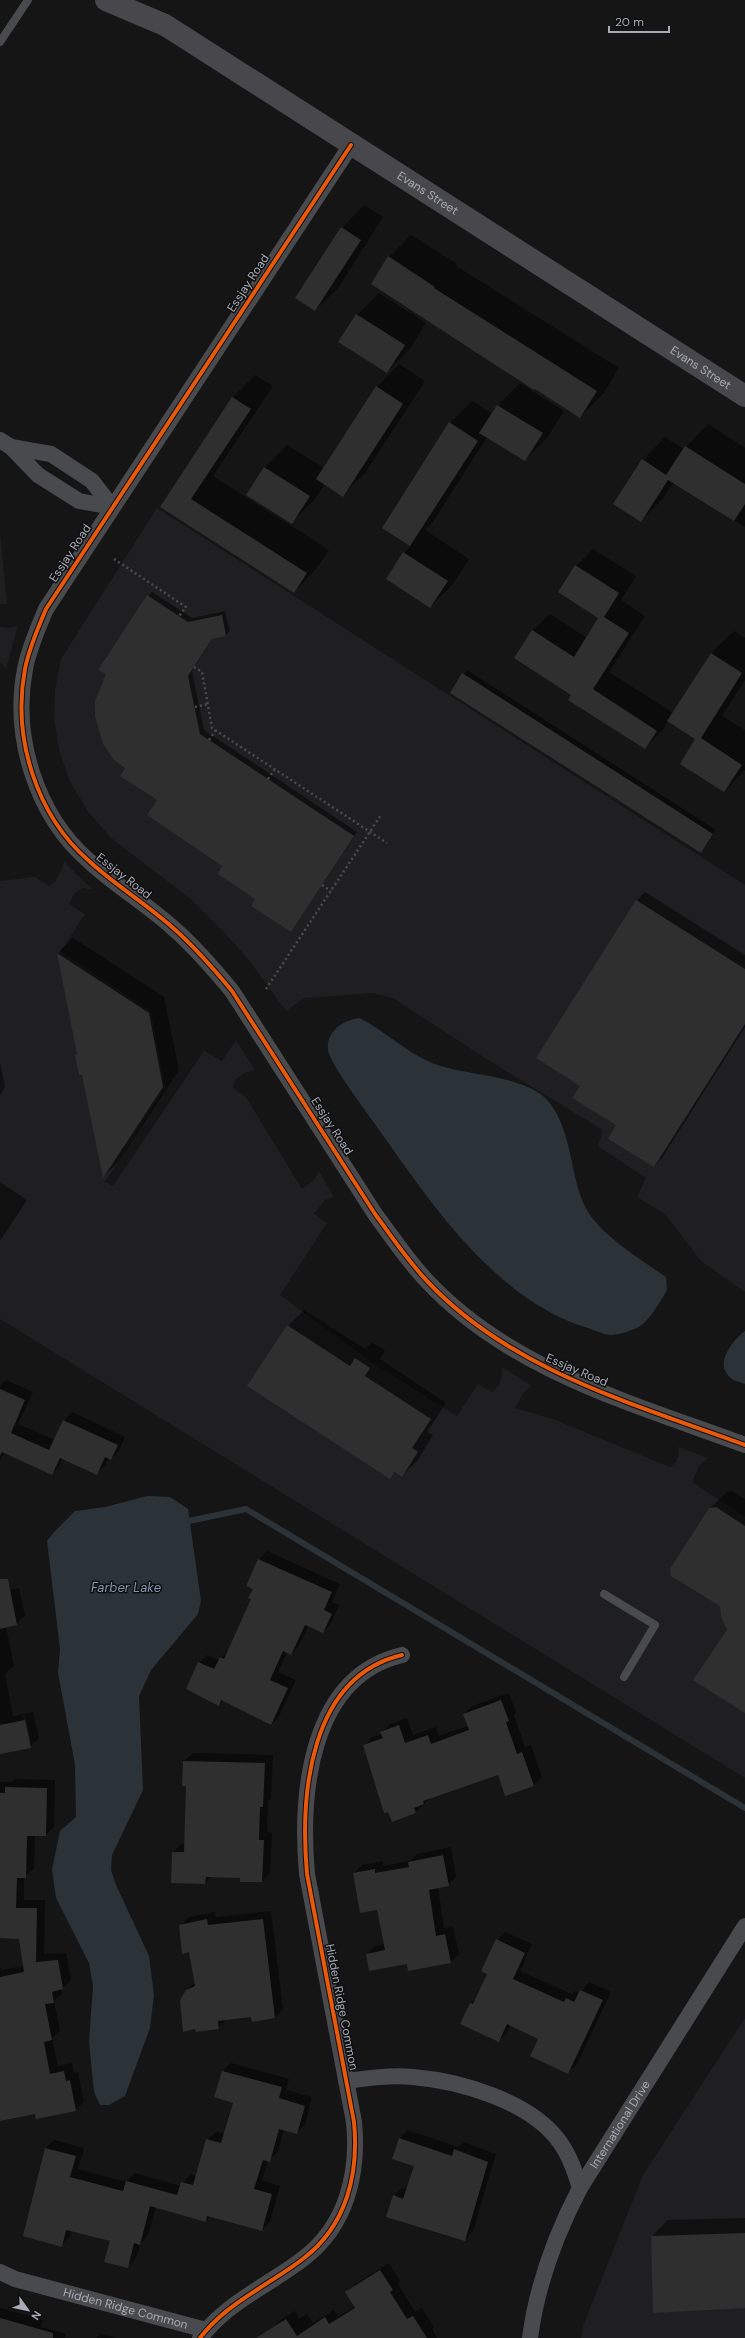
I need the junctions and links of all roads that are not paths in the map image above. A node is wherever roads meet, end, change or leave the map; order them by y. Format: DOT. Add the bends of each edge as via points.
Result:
graph roads {
  1 [pos="28,0"];
  2 [pos="106,0"];
  3 [pos="0,42"];
  4 [pos="351,145"];
  5 [pos="745,396"];
  6 [pos="5,444"];
  7 [pos="112,507"];
  8 [pos="745,1445"];
  9 [pos="604,1594"];
  10 [pos="402,1655"];
  11 [pos="624,1676"];
  12 [pos="745,1926"];
  13 [pos="346,2081"];
  14 [pos="580,2188"];
  15 [pos="0,2272"];
  16 [pos="203,2334"];
  17 [pos="530,2338"];
  1 -- 3 [label="lane"];
  2 -- 4 [label="street, Evans Street" via="165,26"];
  4 -- 5 [label="street, Evans Street"];
  4 -- 7 [label="street, Essjay Road"];
  6 -- 7 [label="street" via="38,475 79,501"];
  6 -- 7 [label="street" via="51,454 92,480"];
  7 -- 8 [label="street, Essjay Road" via="46,609 25,670 21,702 27,754 45,804 63,834 88,861 172,927 223,980 400,1250 428,1282 459,1311 494,1338 552,1372"];
  9 -- 11 [label="lane" via="655,1625"];
  10 -- 13 [label="street, Hidden Ridge Common" via="368,1668 349,1683 337,1699 322,1732 305,1798 303,1836 307,1874"];
  12 -- 14 [label="street, International Drive"];
  13 -- 14 [label="street, Hidden Ridge Common" via="399,2077 446,2082 520,2107 540,2120 559,2141 572,2161"];
  13 -- 16 [label="street, Hidden Ridge Common" via="356,2147 348,2197 336,2222 304,2258 228,2309"];
  14 -- 17 [label="street, International Drive" via="562,2223 548,2259 537,2296"];
  15 -- 16 [label="street, Hidden Ridge Common" via="16,2279"];
}
